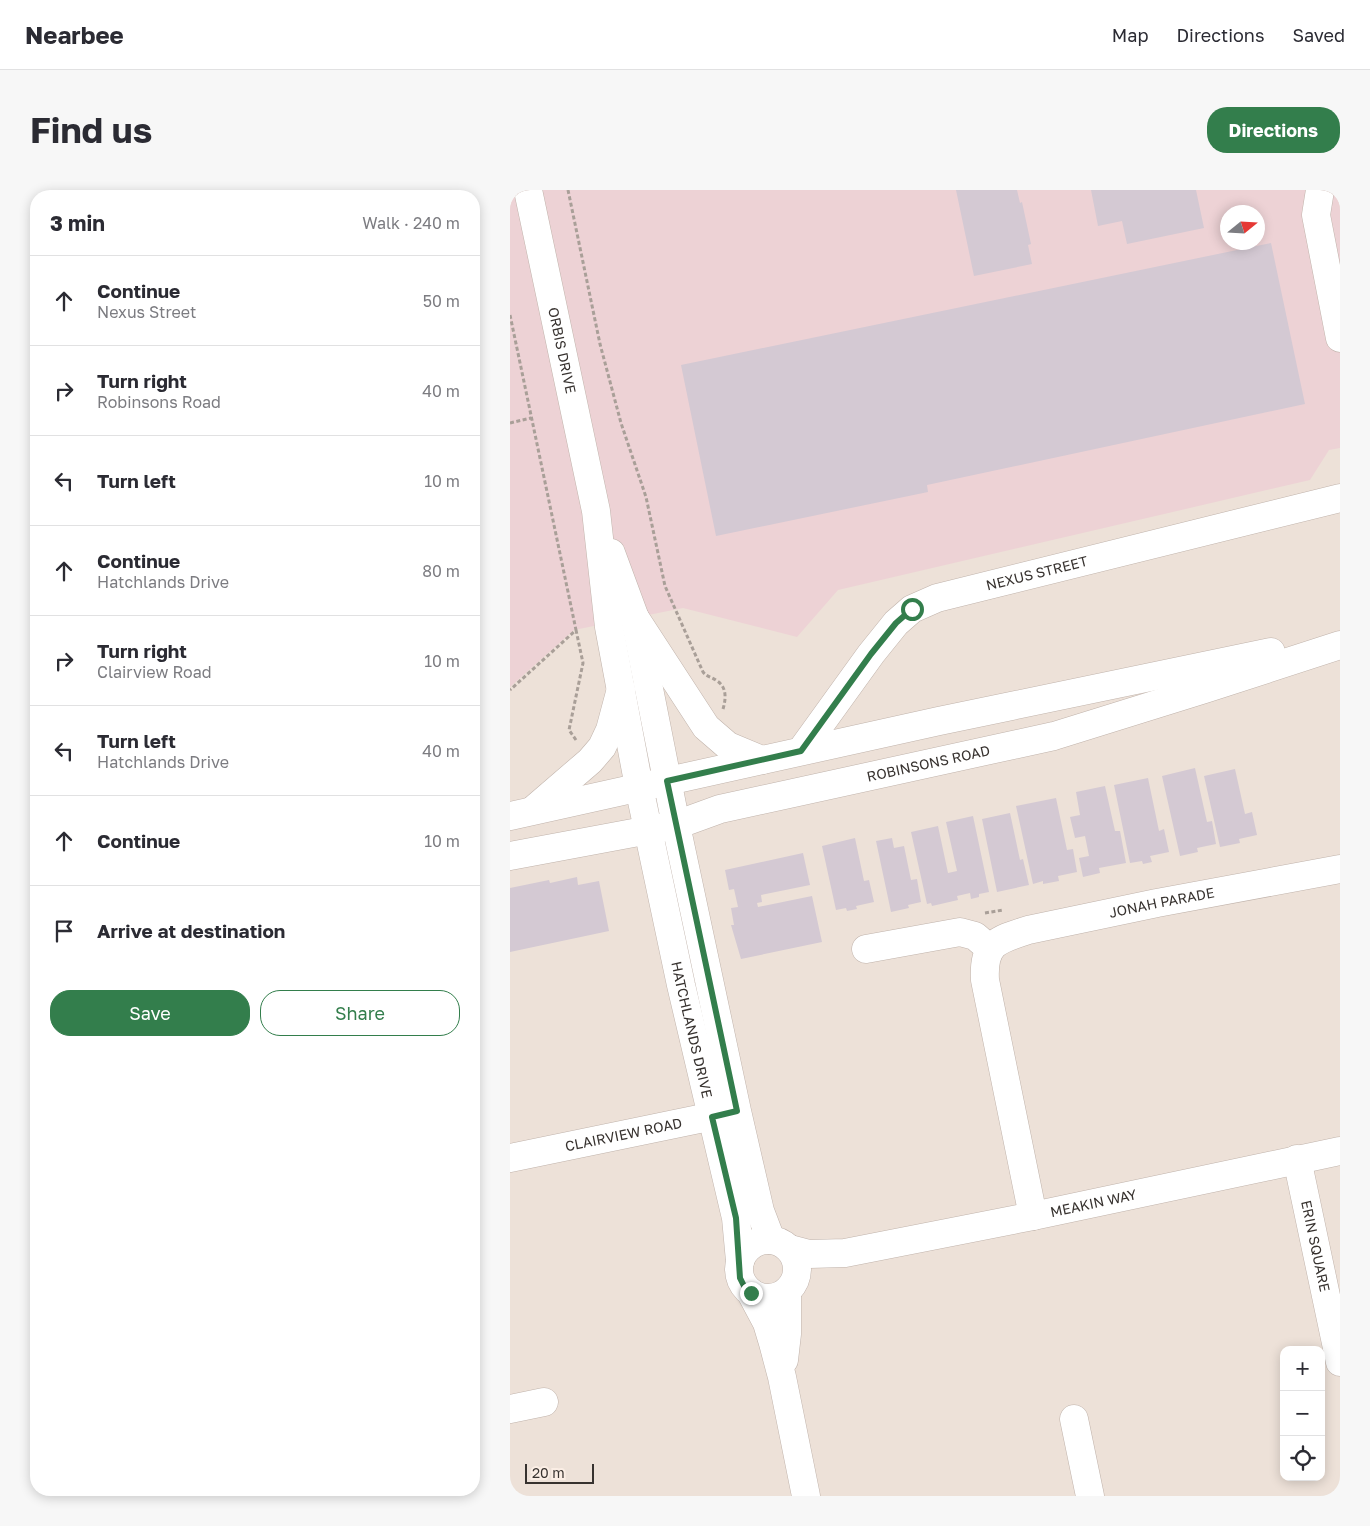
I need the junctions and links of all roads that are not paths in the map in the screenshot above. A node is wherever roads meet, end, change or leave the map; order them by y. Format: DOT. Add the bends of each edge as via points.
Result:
graph roads {
  1 [pos="528,190"];
  2 [pos="1320,190"];
  3 [pos="1340,338"];
  4 [pos="1340,498"];
  5 [pos="596,511"];
  6 [pos="635,618"];
  7 [pos="1340,639"];
  8 [pos="1340,645"];
  9 [pos="621,689"];
  10 [pos="801,751"];
  11 [pos="762,760"];
  12 [pos="667,781"];
  13 [pos="639,787"];
  14 [pos="521,814"];
  15 [pos="676,824"];
  16 [pos="649,829"];
  17 [pos="510,856"];
  18 [pos="1340,870"];
  19 [pos="866,949"];
  20 [pos="990,949"];
  21 [pos="724,1114"];
  22 [pos="1340,1150"];
  23 [pos="510,1158"];
  24 [pos="1297,1159"];
  25 [pos="1033,1216"];
  26 [pos="780,1244"];
  27 [pos="845,1253"];
  28 [pos="740,1261"];
  29 [pos="791,1287"];
  30 [pos="751,1293"];
  31 [pos="1340,1362"];
  32 [pos="782,1377"];
  33 [pos="544,1402"];
  34 [pos="510,1409"];
  35 [pos="1074,1419"];
  36 [pos="806,1496"];
  37 [pos="1090,1496"];
  1 -- 5 [label="street, ORBIS DRIVE"];
  2 -- 3 [label="street" via="1316,215"];
  4 -- 10 [label="street, NEXUS STREET" via="938,598 912,609 871,654"];
  5 -- 6 [label="street, ORBIS DRIVE"];
  5 -- 9 [label="street, ORBIS DRIVE" via="609,626"];
  6 -- 11 [label="street" via="706,727 728,746"];
  6 -- 12 [label="street, ORBIS DRIVE"];
  7 -- 10 [label="street"];
  8 -- 15 [label="street, ROBINSONS ROAD" via="1054,736 720,809"];
  9 -- 13 [label="street, ORBIS DRIVE"];
  9 -- 14 [label="street" via="602,748"];
  10 -- 11 [label="street"];
  11 -- 12 [label="street"];
  12 -- 13 [label="street"];
  12 -- 15 [label="street, HATCHLANDS DRIVE"];
  13 -- 14 [label="street"];
  13 -- 16 [label="street, HATCHLANDS DRIVE"];
  15 -- 16 [label="street, ROBINSONS ROAD"];
  15 -- 21 [label="street, HATCHLANDS DRIVE"];
  16 -- 17 [label="street, ROBINSONS ROAD"];
  16 -- 21 [label="street, HATCHLANDS DRIVE" via="681,985"];
  18 -- 20 [label="street, JONAH PARADE" via="1028,930 1007,936"];
  19 -- 20 [label="street" via="960,932 975,936"];
  20 -- 25 [label="street" via="984,966 985,980"];
  21 -- 23 [label="street, CLAIRVIEW ROAD"];
  21 -- 26 [label="street, HATCHLANDS DRIVE" via="760,1211"];
  21 -- 28 [label="street, HATCHLANDS DRIVE"];
  22 -- 24 [label="street, MEAKIN WAY"];
  24 -- 25 [label="street, MEAKIN WAY"];
  24 -- 31 [label="street, ERIN SQUARE"];
  25 -- 27 [label="street, MEAKIN WAY"];
  26 -- 27 [label="street, MEAKIN WAY" via="809,1254"];
  26 -- 28 [label="street" via="755,1242"];
  26 -- 29 [label="street" via="795,1256 797,1264"];
  27 -- 29 [label="street, MEAKIN WAY" via="812,1267"];
  28 -- 30 [label="street" via="740,1278"];
  29 -- 30 [label="street" via="778,1297 769,1299"];
  29 -- 32 [label="street"];
  30 -- 32 [label="street" via="767,1323"];
  32 -- 36 [label="street"];
  33 -- 34 [label="street"];
  35 -- 37 [label="street"];
}
